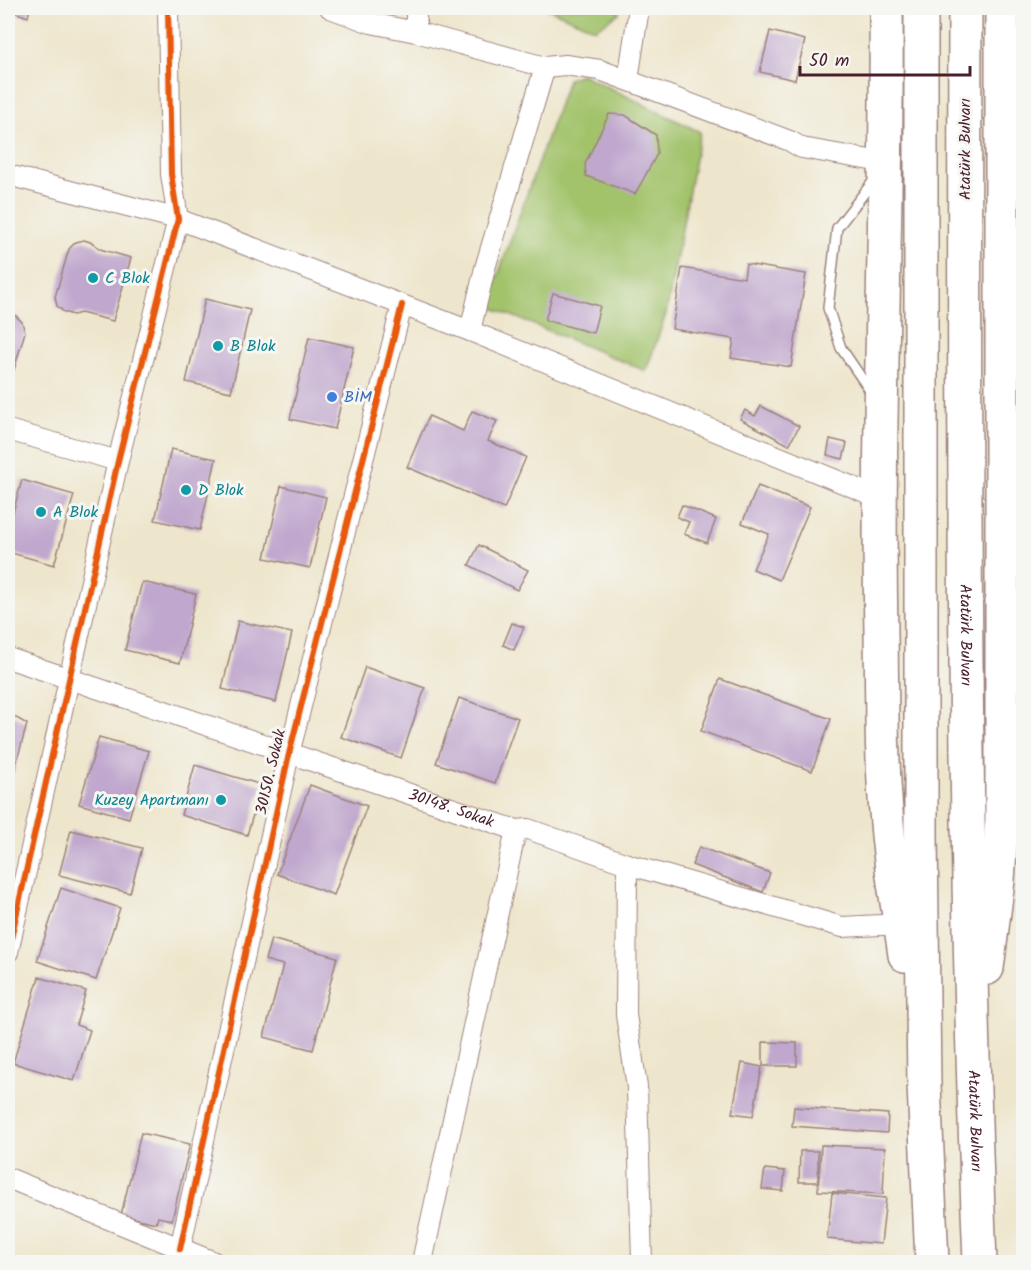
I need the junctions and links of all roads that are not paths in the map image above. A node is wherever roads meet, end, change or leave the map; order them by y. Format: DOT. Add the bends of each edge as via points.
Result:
graph roads {
  1 [pos="168,8"];
  2 [pos="330,8"];
  3 [pos="416,8"];
  4 [pos="639,8"];
  5 [pos="886,8"];
  6 [pos="921,8"];
  7 [pos="965,8"];
  8 [pos="1002,8"];
  9 [pos="416,32"];
  10 [pos="545,67"];
  11 [pos="628,80"];
  12 [pos="887,163"];
  13 [pos="8,175"];
  14 [pos="178,219"];
  15 [pos="402,305"];
  16 [pos="470,332"];
  17 [pos="881,406"];
  18 [pos="8,430"];
  19 [pos="118,461"];
  20 [pos="880,498"];
  21 [pos="8,658"];
  22 [pos="69,676"];
  23 [pos="289,754"];
  24 [pos="516,830"];
  25 [pos="627,864"];
  26 [pos="901,924"];
  27 [pos="8,952"];
  28 [pos="973,1082"];
  29 [pos="924,1085"];
  30 [pos="8,1178"];
  31 [pos="180,1249"];
  32 [pos="214,1263"];
  33 [pos="422,1263"];
  34 [pos="642,1263"];
  35 [pos="932,1263"];
  36 [pos="980,1263"];
  1 -- 14 [label="street" via="171,174"];
  2 -- 9 [label="street" via="371,23"];
  3 -- 9 [label="street"];
  4 -- 11 [label="street"];
  5 -- 12 [label="highway"];
  6 -- 29 [label="highway"];
  7 -- 28 [label="highway, Atatürk Bulvarı" via="968,833"];
  8 -- 28 [label="highway" via="1002,819"];
  9 -- 10 [label="street"];
  10 -- 11 [label="street" via="585,67"];
  10 -- 16 [label="street"];
  11 -- 12 [label="street" via="802,148"];
  12 -- 17 [label="highway"];
  12 -- 17 [label="lane" via="837,228 828,308 842,348"];
  13 -- 14 [label="street"];
  14 -- 15 [label="street"];
  14 -- 19 [label="street"];
  15 -- 16 [label="street"];
  15 -- 23 [label="street, 30150. Sokak"];
  16 -- 20 [label="street"];
  17 -- 20 [label="highway"];
  18 -- 19 [label="street"];
  19 -- 22 [label="street"];
  20 -- 26 [label="highway" via="886,814"];
  21 -- 22 [label="street, 30148. Sokak"];
  22 -- 23 [label="street, 30148. Sokak"];
  22 -- 27 [label="street"];
  23 -- 24 [label="street, 30148. Sokak"];
  23 -- 31 [label="street, 30150. Sokak"];
  24 -- 25 [label="street, 30148. Sokak" via="528,829"];
  24 -- 33 [label="street"];
  25 -- 26 [label="street, 30148. Sokak" via="842,927"];
  25 -- 34 [label="street" via="626,1015 637,1087"];
  26 -- 29 [label="highway"];
  28 -- 36 [label="highway, Atatürk Bulvarı"];
  29 -- 35 [label="highway"];
  30 -- 31 [label="street"];
  31 -- 32 [label="street"];
}
